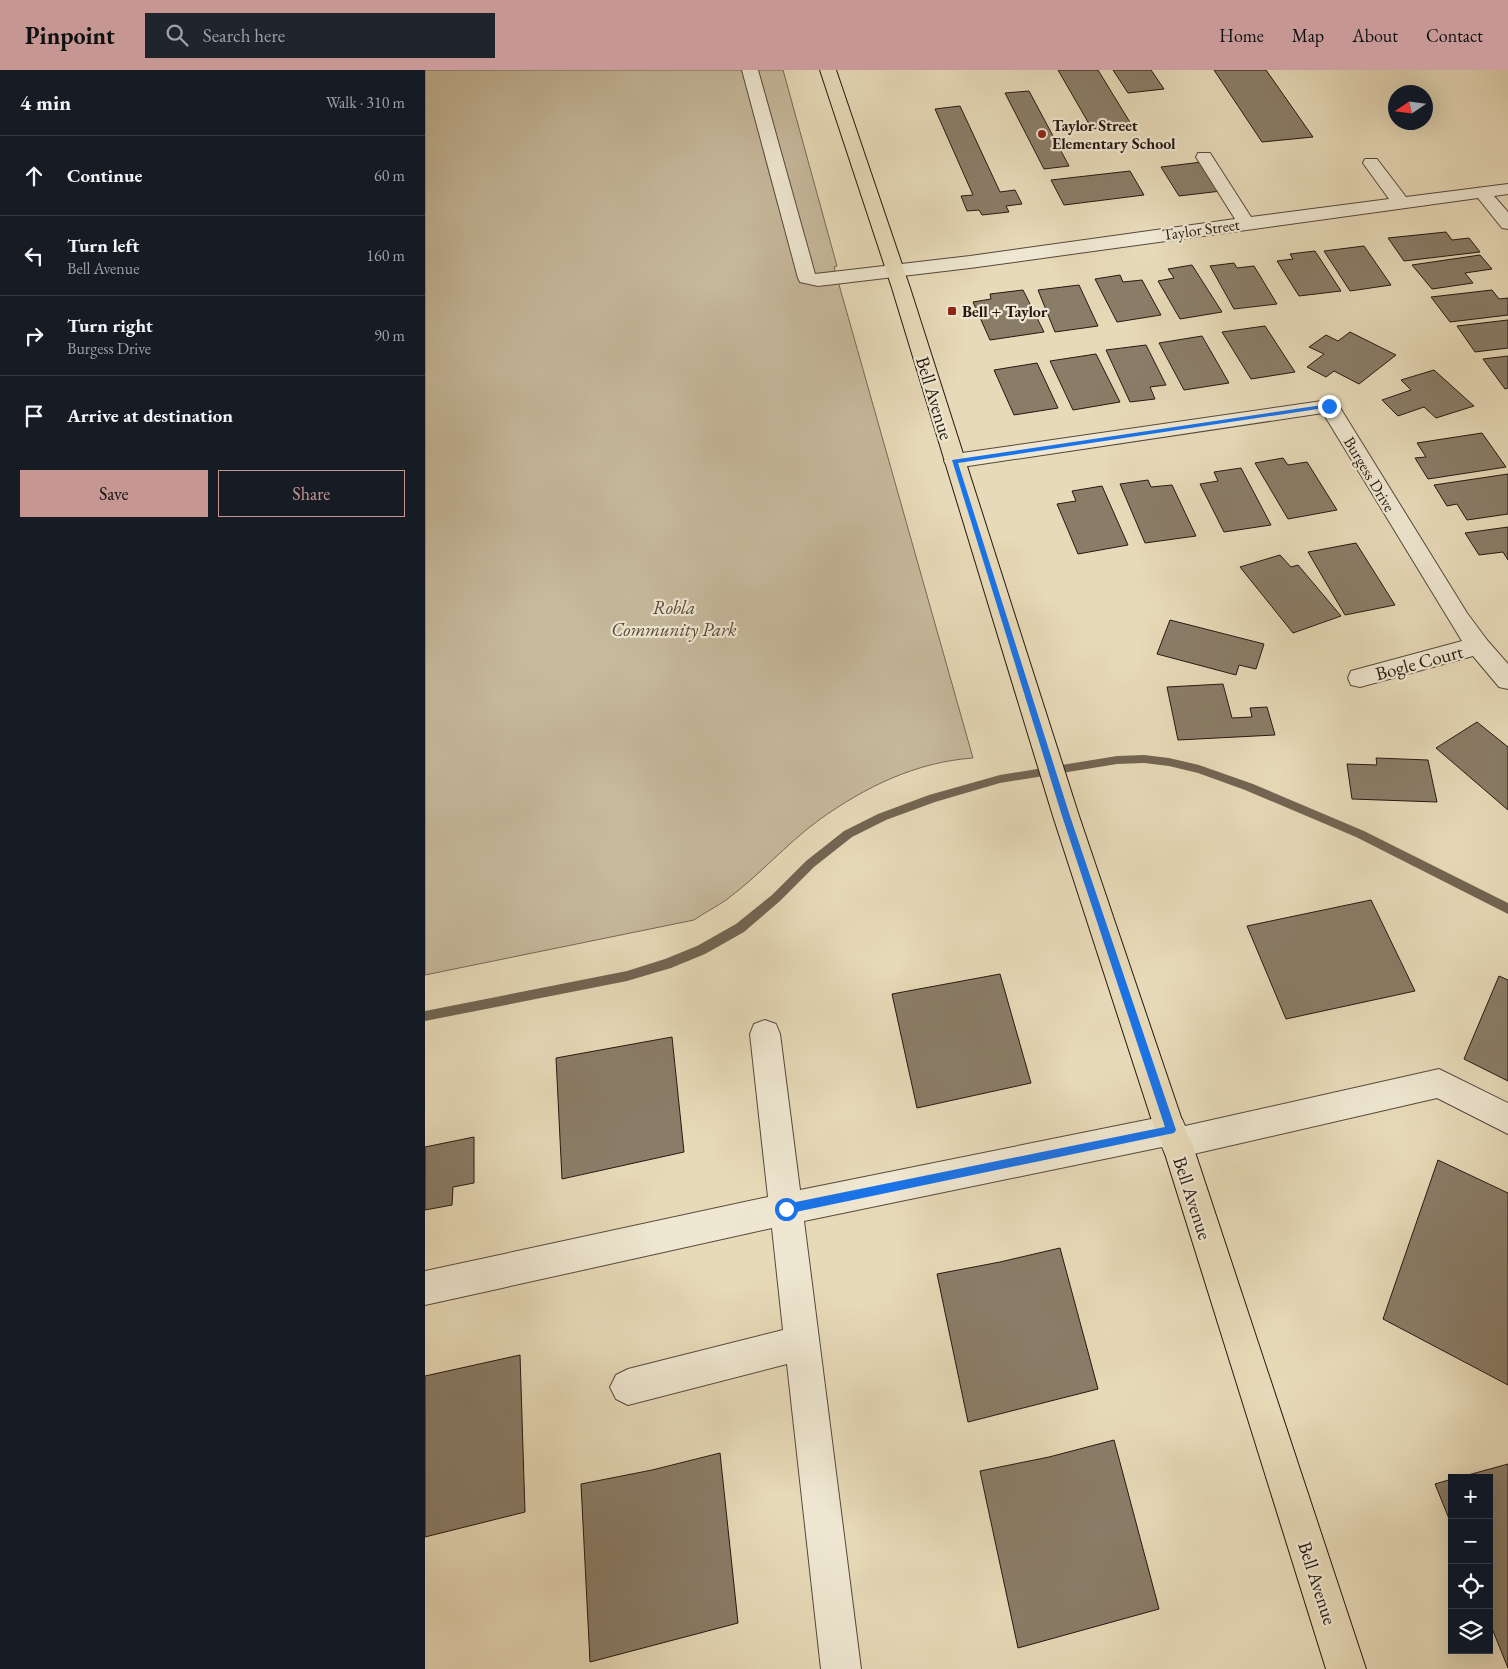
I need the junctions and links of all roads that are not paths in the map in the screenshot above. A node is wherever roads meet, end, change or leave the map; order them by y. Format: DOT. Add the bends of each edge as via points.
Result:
graph roads {
  1 [pos="750,70"];
  2 [pos="828,70"];
  3 [pos="1204,157"];
  4 [pos="1371,162"];
  5 [pos="1508,189"];
  6 [pos="1482,192"];
  7 [pos="1401,203"];
  8 [pos="1246,223"];
  9 [pos="1508,224"];
  10 [pos="895,270"];
  11 [pos="955,462"];
  12 [pos="1478,646"];
  13 [pos="1360,678"];
  14 [pos="1508,680"];
  15 [pos="765,1034"];
  16 [pos="1508,1119"];
  17 [pos="1173,1137"];
  18 [pos="786,1209"];
  19 [pos="425,1288"];
  20 [pos="802,1343"];
  21 [pos="628,1387"];
  22 [pos="841,1669"];
  23 [pos="1345,1669"];
  1 -- 10 [label="street, Taylor Street" via="807,278 818,280"];
  2 -- 10 [label="main road, Bell Avenue"];
  3 -- 8 [label="street"];
  4 -- 7 [label="street"];
  5 -- 6 [label="street, Taylor Street"];
  6 -- 7 [label="street, Taylor Street"];
  6 -- 9 [label="street"];
  7 -- 8 [label="street, Taylor Street"];
  8 -- 10 [label="street, Taylor Street"];
  10 -- 11 [label="main road, Bell Avenue"];
  11 -- 12 [label="street, Burgess Drive" via="1329,406"];
  11 -- 17 [label="main road, Bell Avenue" via="1066,816"];
  12 -- 13 [label="street, Bogle Court"];
  12 -- 14 [label="street, Burgess Drive"];
  15 -- 18 [label="street"];
  16 -- 17 [label="street" via="1439,1083"];
  17 -- 18 [label="street"];
  17 -- 23 [label="main road, Bell Avenue"];
  18 -- 19 [label="street"];
  18 -- 20 [label="street"];
  20 -- 21 [label="street"];
  20 -- 22 [label="street"];
}
